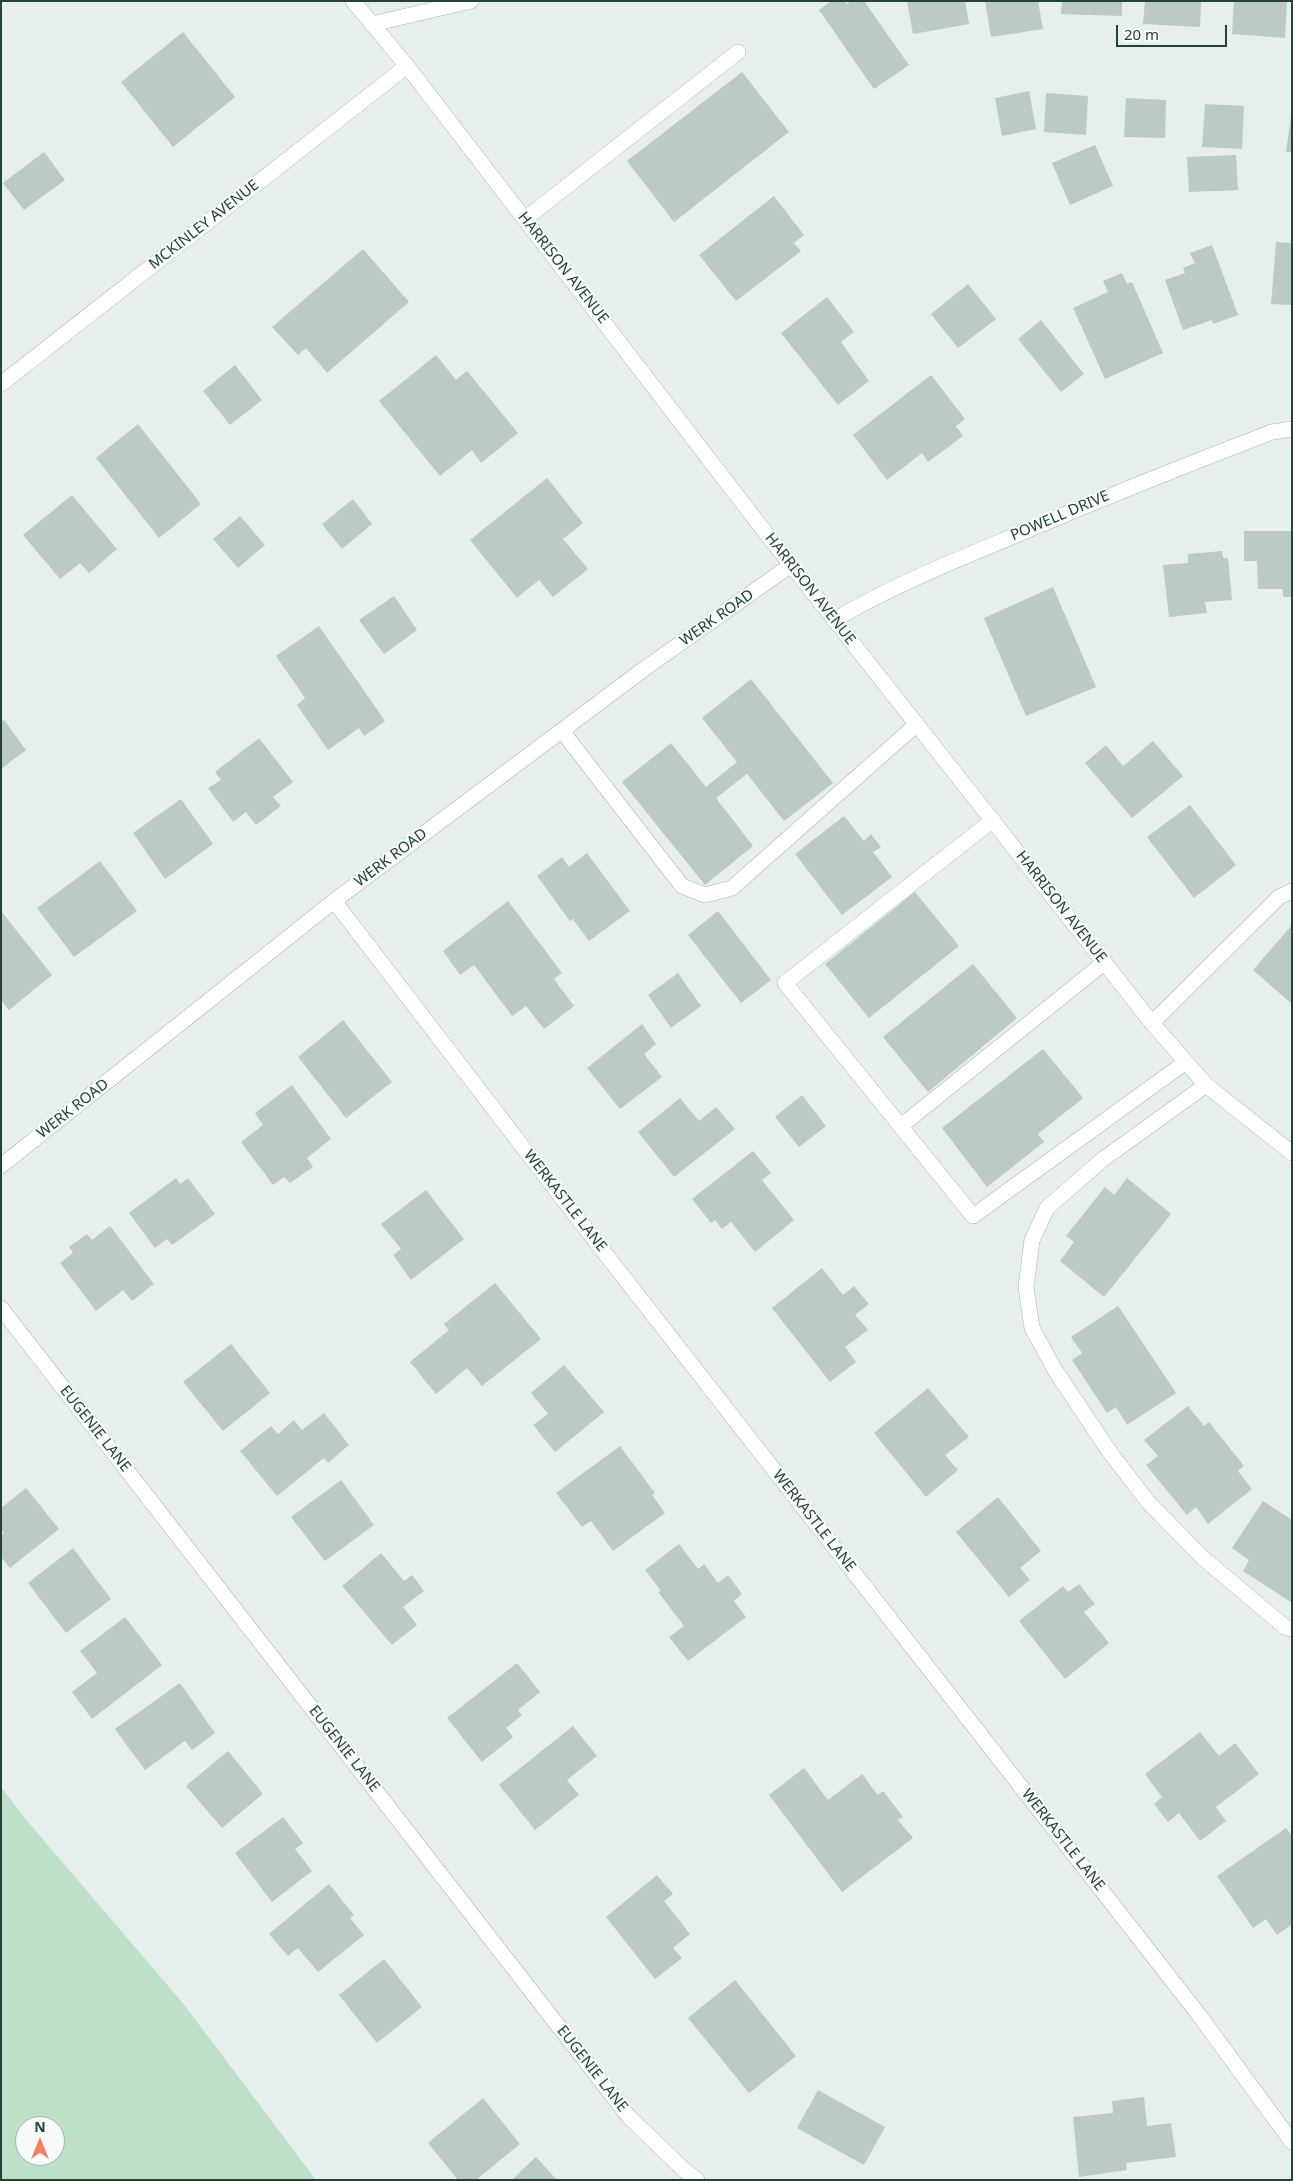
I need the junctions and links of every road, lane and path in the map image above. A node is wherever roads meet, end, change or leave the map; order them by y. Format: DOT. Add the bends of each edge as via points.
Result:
graph roads {
  1 [pos="353,1"];
  2 [pos="471,1"];
  3 [pos="372,24"];
  4 [pos="738,52"];
  5 [pos="407,66"];
  6 [pos="525,219"];
  7 [pos="1,384"];
  8 [pos="1292,429"];
  9 [pos="791,565"];
  10 [pos="834,620"];
  11 [pos="917,724"];
  12 [pos="562,731"];
  13 [pos="993,820"];
  14 [pos="1292,891"];
  15 [pos="334,901"];
  16 [pos="1105,962"];
  17 [pos="1152,1022"];
  18 [pos="1186,1062"];
  19 [pos="1206,1085"];
  20 [pos="901,1126"];
  21 [pos="1292,1153"];
  22 [pos="1,1166"];
  23 [pos="1,1308"];
  24 [pos="1292,1629"];
  25 [pos="1292,2142"];
  26 [pos="697,2180"];
  1 -- 3 [label="street, HARRISON AVENUE"];
  2 -- 3 [label="street"];
  3 -- 5 [label="street, HARRISON AVENUE"];
  4 -- 6 [label="street"];
  5 -- 6 [label="street, HARRISON AVENUE"];
  5 -- 7 [label="street, MCKINLEY AVENUE"];
  6 -- 9 [label="street, HARRISON AVENUE"];
  8 -- 10 [label="street, POWELL DRIVE" via="1272,432 1140,482 873,597"];
  9 -- 10 [label="street, HARRISON AVENUE"];
  9 -- 12 [label="street, WERK ROAD"];
  10 -- 11 [label="street, HARRISON AVENUE"];
  11 -- 12 [label="street" via="732,888 705,895 682,886"];
  11 -- 13 [label="street, HARRISON AVENUE"];
  12 -- 15 [label="street, WERK ROAD"];
  13 -- 16 [label="street, HARRISON AVENUE"];
  13 -- 20 [label="street" via="785,983"];
  14 -- 17 [label="street" via="1280,897"];
  15 -- 22 [label="street, WERK ROAD"];
  15 -- 25 [label="street, WERKASTLE LANE" via="1199,2015"];
  16 -- 17 [label="street, HARRISON AVENUE"];
  16 -- 20 [label="street"];
  17 -- 18 [label="street, HARRISON AVENUE"];
  18 -- 19 [label="street, HARRISON AVENUE"];
  18 -- 20 [label="street" via="973,1216"];
  19 -- 21 [label="street, HARRISON AVENUE"];
  19 -- 24 [label="street" via="1102,1160 1047,1208 1032,1240 1026,1287 1032,1328 1055,1370 1109,1451 1148,1502 1203,1558 1285,1627"];
  23 -- 26 [label="street, EUGENIE LANE" via="629,2117"];
}
